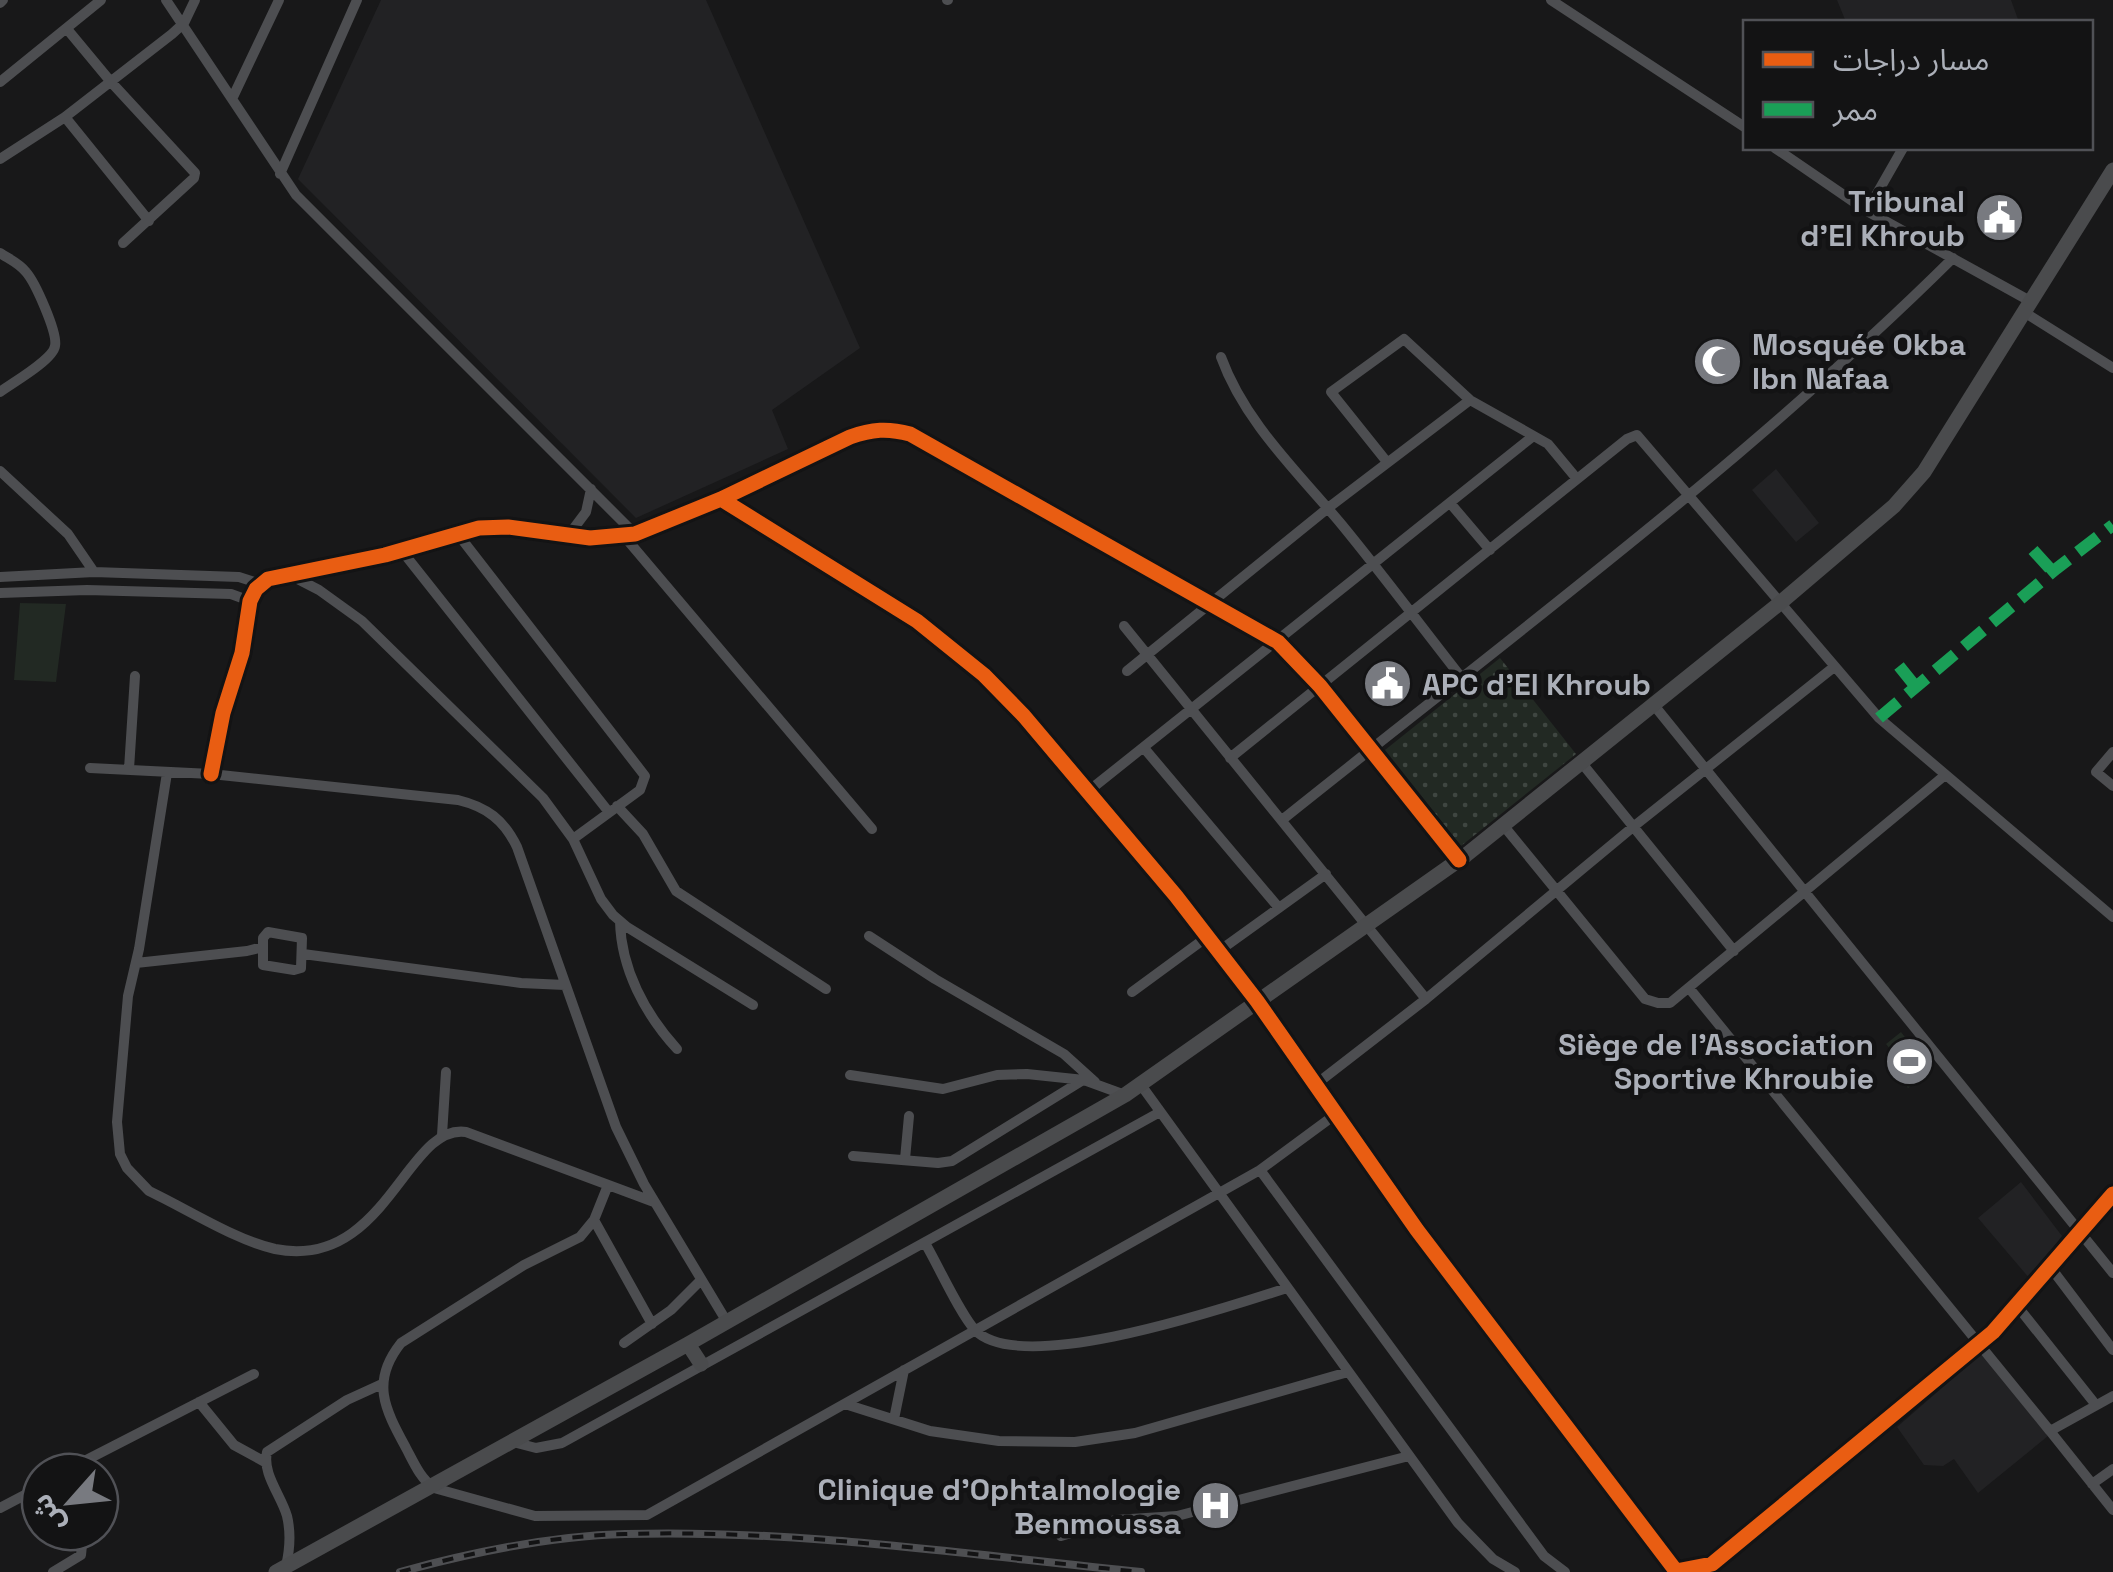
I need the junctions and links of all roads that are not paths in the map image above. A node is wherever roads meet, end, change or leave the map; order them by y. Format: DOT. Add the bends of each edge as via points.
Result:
graph roads {
  1 [pos="101,0"];
  2 [pos="166,0"];
  3 [pos="195,0"];
  4 [pos="280,0"];
  5 [pos="357,0"];
  6 [pos="1551,0"];
  7 [pos="184,22"];
  8 [pos="67,29"];
  9 [pos="0,82"];
  10 [pos="111,82"];
  11 [pos="232,99"];
  12 [pos="66,117"];
  13 [pos="1743,126"];
  14 [pos="1778,150"];
  15 [pos="1902,150"];
  16 [pos="1,156"];
  17 [pos="2113,170"];
  18 [pos="280,174"];
  19 [pos="1868,211"];
  20 [pos="148,221"];
  21 [pos="124,243"];
  22 [pos="0,253"];
  23 [pos="1953,258"];
  24 [pos="2027,306"];
  25 [pos="1221,357"];
  26 [pos="2113,368"];
  27 [pos="0,392"];
  28 [pos="1470,400"];
  29 [pos="1532,437"];
  30 [pos="1387,462"];
  31 [pos="0,470"];
  32 [pos="1578,479"];
  33 [pos="591,489"];
  34 [pos="1689,494"];
  35 [pos="721,499"];
  36 [pos="1450,503"];
  37 [pos="1328,508"];
  38 [pos="456,533"];
  39 [pos="629,535"];
  40 [pos="568,536"];
  41 [pos="402,550"];
  42 [pos="1490,550"];
  43 [pos="1373,564"];
  44 [pos="94,572"];
  45 [pos="286,573"];
  46 [pos="0,577"];
  47 [pos="261,584"];
  48 [pos="0,593"];
  49 [pos="250,601"];
  50 [pos="1780,602"];
  51 [pos="1212,603"];
  52 [pos="1410,613"];
  53 [pos="1124,626"];
  54 [pos="1278,642"];
  55 [pos="1146,656"];
  56 [pos="1834,667"];
  57 [pos="1127,671"];
  58 [pos="135,676"];
  59 [pos="1461,677"];
  60 [pos="1320,686"];
  61 [pos="1653,704"];
  62 [pos="1191,710"];
  63 [pos="1144,748"];
  64 [pos="1370,749"];
  65 [pos="2113,752"];
  66 [pos="1230,758"];
  67 [pos="1581,762"];
  68 [pos="90,768"];
  69 [pos="129,769"];
  70 [pos="1705,770"];
  71 [pos="167,772"];
  72 [pos="211,774"];
  73 [pos="1944,776"];
  74 [pos="2113,786"];
  75 [pos="1086,793"];
  76 [pos="613,808"];
  77 [pos="1282,820"];
  78 [pos="1503,825"];
  79 [pos="1633,827"];
  80 [pos="872,828"];
  81 [pos="573,839"];
  82 [pos="1458,860"];
  83 [pos="1326,874"];
  84 [pos="1556,890"];
  85 [pos="1805,892"];
  86 [pos="1279,908"];
  87 [pos="2113,917"];
  88 [pos="620,922"];
  89 [pos="1366,923"];
  90 [pos="869,936"];
  91 [pos="1207,936"];
  92 [pos="262,947"];
  93 [pos="1734,951"];
  94 [pos="1219,952"];
  95 [pos="303,954"];
  96 [pos="136,962"];
  97 [pos="565,986"];
  98 [pos="1689,988"];
  99 [pos="826,989"];
  100 [pos="1132,992"];
  101 [pos="1426,999"];
  102 [pos="1257,1001"];
  103 [pos="753,1005"];
  104 [pos="677,1049"];
  105 [pos="446,1072"];
  106 [pos="850,1076"];
  107 [pos="1090,1081"];
  108 [pos="1140,1084"];
  109 [pos="1316,1086"];
  110 [pos="1125,1096"];
  111 [pos="1160,1112"];
  112 [pos="1336,1114"];
  113 [pos="909,1116"];
  114 [pos="442,1135"];
  115 [pos="853,1156"];
  116 [pos="905,1159"];
  117 [pos="1260,1170"];
  118 [pos="608,1184"];
  119 [pos="1218,1194"];
  120 [pos="2113,1194"];
  121 [pos="654,1202"];
  122 [pos="594,1220"];
  123 [pos="2080,1232"];
  124 [pos="925,1244"];
  125 [pos="2051,1268"];
  126 [pos="2113,1274"];
  127 [pos="702,1280"];
  128 [pos="1287,1288"];
  129 [pos="2018,1308"];
  130 [pos="727,1322"];
  131 [pos="652,1324"];
  132 [pos="975,1330"];
  133 [pos="624,1343"];
  134 [pos="688,1344"];
  135 [pos="1980,1344"];
  136 [pos="2113,1350"];
  137 [pos="700,1364"];
  138 [pos="904,1370"];
  139 [pos="1348,1372"];
  140 [pos="254,1374"];
  141 [pos="382,1384"];
  142 [pos="2113,1396"];
  143 [pos="199,1402"];
  144 [pos="844,1404"];
  145 [pos="2096,1405"];
  146 [pos="894,1419"];
  147 [pos="2050,1431"];
  148 [pos="513,1442"];
  149 [pos="102,1452"];
  150 [pos="1409,1456"];
  151 [pos="265,1462"];
  152 [pos="2113,1469"];
  153 [pos="2092,1484"];
  154 [pos="430,1486"];
  155 [pos="2113,1510"];
  156 [pos="1061,1536"];
  157 [pos="81,1552"];
  158 [pos="281,1569"];
  159 [pos="1676,1571"];
  160 [pos="53,1572"];
  161 [pos="1515,1572"];
  162 [pos="1564,1572"];
  163 [pos="1665,1572"];
  1 -- 8 [label="street"];
  2 -- 7 [label="street"];
  3 -- 7 [label="street"];
  4 -- 11 [label="street"];
  5 -- 18 [label="street"];
  6 -- 13 [label="street"];
  7 -- 10 [label="street"];
  7 -- 11 [label="street"];
  8 -- 9 [label="street"];
  8 -- 10 [label="street"];
  10 -- 12 [label="street"];
  10 -- 20 [label="street" via="195,173"];
  11 -- 18 [label="street"];
  12 -- 16 [label="street"];
  12 -- 20 [label="street"];
  14 -- 19 [label="street"];
  15 -- 19 [label="street"];
  17 -- 24 [label="main road"];
  18 -- 33 [label="street"];
  19 -- 23 [label="street"];
  20 -- 21 [label="street"];
  22 -- 27 [label="street" via="30,276 56,346"];
  23 -- 24 [label="street"];
  23 -- 34 [label="street" via="1876,335"];
  24 -- 26 [label="street"];
  24 -- 50 [label="main road" via="1924,472 1894,506"];
  25 -- 37 [label="street" via="1245,408"];
  28 -- 29 [label="street"];
  28 -- 30 [label="street"];
  28 -- 30 [label="street" via="1404,339 1331,392"];
  29 -- 32 [label="street" via="1548,444"];
  29 -- 36 [label="street"];
  30 -- 37 [label="street"];
  31 -- 44 [label="street" via="68,534"];
  32 -- 34 [label="street" via="1637,435"];
  32 -- 42 [label="street"];
  33 -- 39 [label="street"];
  33 -- 40 [label="street" via="586,512"];
  34 -- 50 [label="street"];
  34 -- 59 [label="street"];
  35 -- 39 [label="street"];
  35 -- 51 [label="street" via="850,437 890,429 910,434"];
  35 -- 75 [label="street" via="962,656 1024,716"];
  36 -- 42 [label="street"];
  36 -- 43 [label="street"];
  37 -- 43 [label="street"];
  37 -- 51 [label="street"];
  38 -- 40 [label="street" via="508,527"];
  38 -- 41 [label="street"];
  38 -- 76 [label="street" via="643,772 643,787"];
  39 -- 40 [label="street"];
  39 -- 80 [label="street"];
  41 -- 45 [label="street"];
  41 -- 76 [label="street"];
  42 -- 52 [label="street"];
  43 -- 52 [label="street"];
  43 -- 54 [label="street"];
  44 -- 46 [label="street"];
  44 -- 47 [label="street" via="239,576"];
  45 -- 47 [label="street"];
  45 -- 81 [label="street" via="362,621 543,798"];
  47 -- 49 [label="street"];
  48 -- 49 [label="street" via="232,594"];
  49 -- 72 [label="street"];
  50 -- 56 [label="street"];
  50 -- 61 [label="main road"];
  51 -- 54 [label="street"];
  51 -- 55 [label="street"];
  52 -- 59 [label="street"];
  52 -- 60 [label="street"];
  53 -- 55 [label="street"];
  54 -- 60 [label="street"];
  54 -- 62 [label="street"];
  55 -- 57 [label="street"];
  55 -- 62 [label="street"];
  56 -- 70 [label="street"];
  56 -- 73 [label="street"];
  58 -- 69 [label="street"];
  59 -- 64 [label="street"];
  60 -- 64 [label="street"];
  60 -- 66 [label="street"];
  61 -- 67 [label="main road"];
  61 -- 70 [label="street"];
  62 -- 63 [label="street"];
  62 -- 66 [label="street"];
  63 -- 75 [label="street"];
  63 -- 86 [label="street"];
  64 -- 77 [label="street"];
  64 -- 82 [label="street"];
  65 -- 74 [label="street" via="2096,772"];
  66 -- 77 [label="street"];
  67 -- 78 [label="main road"];
  67 -- 79 [label="street"];
  68 -- 69 [label="street"];
  69 -- 71 [label="street"];
  70 -- 79 [label="street"];
  70 -- 85 [label="street"];
  71 -- 72 [label="street"];
  71 -- 96 [label="street"];
  72 -- 97 [label="street" via="458,800 488,810 517,847"];
  73 -- 85 [label="street"];
  73 -- 87 [label="street"];
  75 -- 91 [label="street"];
  76 -- 81 [label="street"];
  76 -- 99 [label="street" via="643,834 676,891"];
  77 -- 83 [label="street"];
  78 -- 82 [label="main road"];
  78 -- 84 [label="street"];
  79 -- 84 [label="street"];
  79 -- 93 [label="street"];
  81 -- 88 [label="street" via="601,899"];
  82 -- 89 [label="main road"];
  83 -- 86 [label="street"];
  83 -- 89 [label="street"];
  84 -- 98 [label="street" via="1645,998 1670,1002"];
  84 -- 101 [label="street"];
  85 -- 93 [label="street"];
  85 -- 123 [label="street"];
  86 -- 94 [label="street"];
  88 -- 103 [label="street"];
  88 -- 104 [label="street" via="623,955 644,1005"];
  89 -- 101 [label="street"];
  89 -- 102 [label="main road"];
  90 -- 107 [label="street" via="1073,1060"];
  91 -- 94 [label="street"];
  91 -- 100 [label="street"];
  92 -- 95 [label="street" via="268,932 298,936"];
  92 -- 95 [label="street" via="268,967 298,970"];
  92 -- 96 [label="street"];
  93 -- 98 [label="street"];
  94 -- 102 [label="street"];
  95 -- 97 [label="street"];
  96 -- 114 [label="street" via="125,1015 117,1138 127,1168 149,1191 258,1244 315,1249 366,1224"];
  97 -- 121 [label="street" via="616,1127"];
  98 -- 135 [label="street"];
  101 -- 109 [label="street"];
  102 -- 108 [label="main road"];
  102 -- 109 [label="street"];
  105 -- 114 [label="street"];
  106 -- 107 [label="street" via="943,1089 1007,1074"];
  107 -- 110 [label="street"];
  107 -- 116 [label="street" via="959,1158"];
  108 -- 110 [label="main road"];
  108 -- 111 [label="street"];
  109 -- 112 [label="street"];
  110 -- 130 [label="main road"];
  111 -- 119 [label="street"];
  111 -- 124 [label="street"];
  112 -- 117 [label="street"];
  112 -- 159 [label="street"];
  113 -- 116 [label="street"];
  114 -- 118 [label="street" via="466,1132"];
  115 -- 116 [label="street"];
  117 -- 119 [label="street"];
  117 -- 162 [label="street" via="1544,1556"];
  118 -- 121 [label="street"];
  118 -- 122 [label="street"];
  119 -- 128 [label="street"];
  119 -- 132 [label="street"];
  120 -- 123 [label="street"];
  121 -- 127 [label="street"];
  122 -- 131 [label="street"];
  122 -- 141 [label="street" via="580,1238 400,1343"];
  123 -- 125 [label="street"];
  123 -- 126 [label="street"];
  124 -- 132 [label="street"];
  124 -- 137 [label="street"];
  125 -- 129 [label="street"];
  125 -- 136 [label="street"];
  127 -- 130 [label="street"];
  127 -- 131 [label="street"];
  128 -- 132 [label="street" via="1066,1345 1006,1343"];
  128 -- 139 [label="street"];
  129 -- 135 [label="street"];
  129 -- 145 [label="street"];
  130 -- 134 [label="main road"];
  131 -- 133 [label="street"];
  132 -- 138 [label="street"];
  134 -- 137 [label="main road"];
  134 -- 148 [label="main road"];
  135 -- 147 [label="street"];
  135 -- 159 [label="street" via="1712,1564"];
  137 -- 148 [label="street" via="562,1443 536,1448"];
  138 -- 144 [label="street"];
  138 -- 146 [label="street"];
  139 -- 146 [label="street" via="1106,1440 999,1441"];
  139 -- 150 [label="street"];
  140 -- 143 [label="street"];
  141 -- 151 [label="street" via="274,1445"];
  141 -- 154 [label="street" via="388,1414"];
  142 -- 145 [label="street"];
  143 -- 149 [label="street"];
  143 -- 151 [label="street" via="234,1445"];
  144 -- 146 [label="street"];
  144 -- 154 [label="street" via="647,1515 535,1516"];
  145 -- 147 [label="street"];
  147 -- 153 [label="street"];
  148 -- 154 [label="main road"];
  150 -- 156 [label="street" via="1177,1516 1115,1520"];
  150 -- 161 [label="street" via="1476,1544"];
  151 -- 158 [label="street" via="287,1516 290,1542"];
  152 -- 153 [label="street"];
  153 -- 155 [label="street"];
  154 -- 158 [label="main road"];
  157 -- 160 [label="street"];
  159 -- 163 [label="street"];
}
